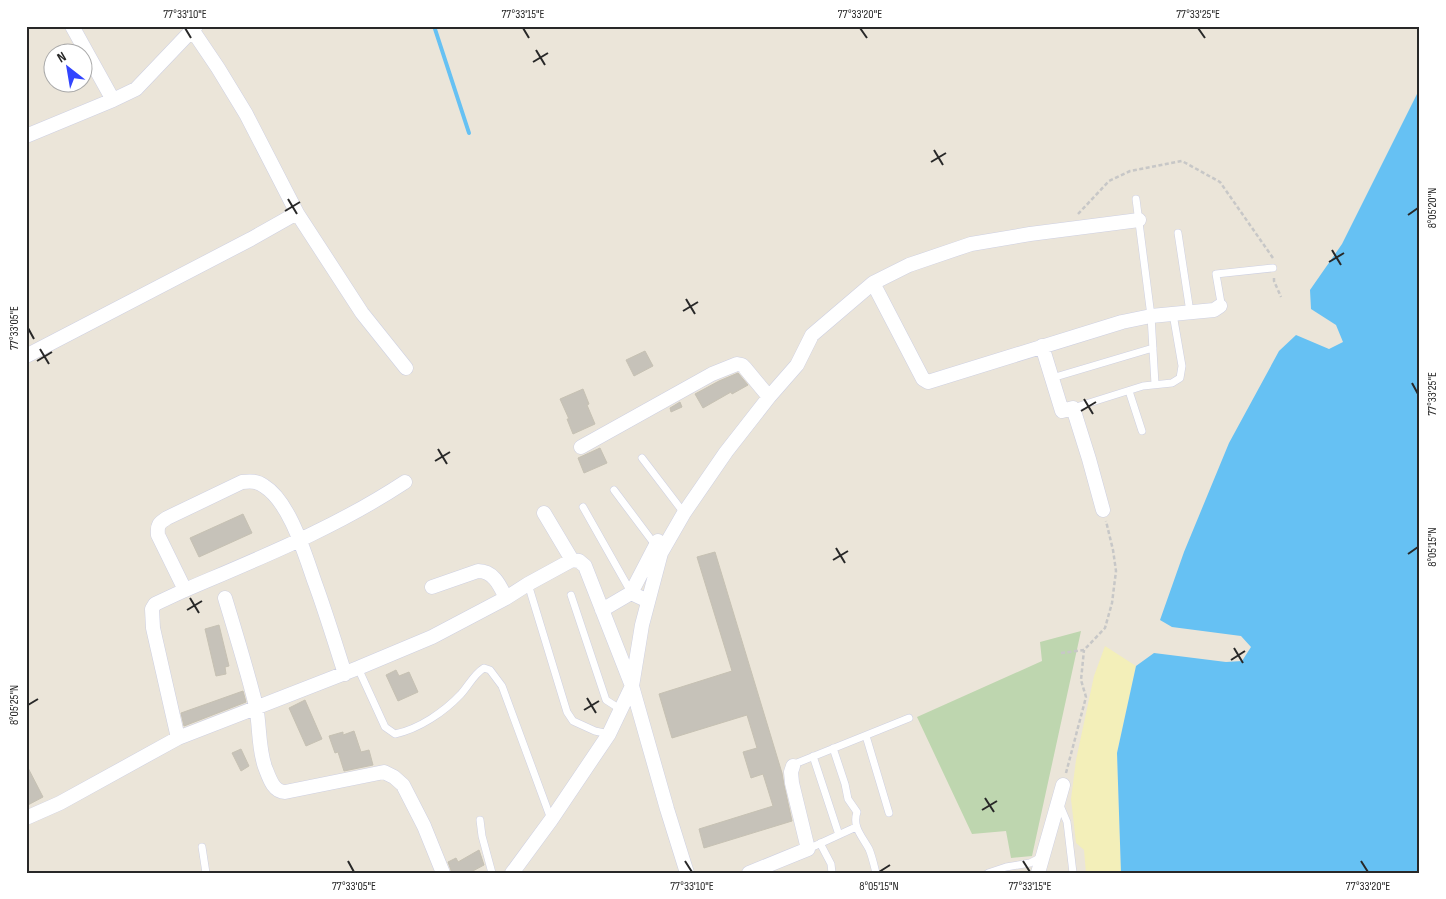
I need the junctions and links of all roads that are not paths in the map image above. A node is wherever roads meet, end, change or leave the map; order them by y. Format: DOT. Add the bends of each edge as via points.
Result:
graph roads {
  1 [pos="72,26"];
  2 [pos="194,28"];
  3 [pos="113,100"];
  4 [pos="26,136"];
  5 [pos="1136,199"];
  6 [pos="297,213"];
  7 [pos="1139,220"];
  8 [pos="1178,233"];
  9 [pos="1274,268"];
  10 [pos="874,283"];
  11 [pos="1220,306"];
  12 [pos="1190,312"];
  13 [pos="1173,314"];
  14 [pos="1151,316"];
  15 [pos="1042,346"];
  16 [pos="1153,348"];
  17 [pos="26,356"];
  18 [pos="406,368"];
  19 [pos="1052,378"];
  20 [pos="1155,384"];
  21 [pos="1129,391"];
  22 [pos="769,397"];
  23 [pos="1073,408"];
  24 [pos="1142,431"];
  25 [pos="581,447"];
  26 [pos="642,458"];
  27 [pos="703,471"];
  28 [pos="405,482"];
  29 [pos="614,490"];
  30 [pos="583,508"];
  31 [pos="681,509"];
  32 [pos="1103,510"];
  33 [pos="544,513"];
  34 [pos="300,541"];
  35 [pos="658,549"];
  36 [pos="572,560"];
  37 [pos="528,584"];
  38 [pos="432,587"];
  39 [pos="185,590"];
  40 [pos="631,593"];
  41 [pos="571,595"];
  42 [pos="225,598"];
  43 [pos="506,598"];
  44 [pos="648,601"];
  45 [pos="602,610"];
  46 [pos="358,668"];
  47 [pos="345,674"];
  48 [pos="632,686"];
  49 [pos="256,708"];
  50 [pos="620,709"];
  51 [pos="909,718"];
  52 [pos="609,734"];
  53 [pos="866,736"];
  54 [pos="178,738"];
  55 [pos="833,748"];
  56 [pos="813,756"];
  57 [pos="793,766"];
  58 [pos="1063,785"];
  59 [pos="1058,803"];
  60 [pos="889,813"];
  61 [pos="26,818"];
  62 [pos="480,820"];
  63 [pos="551,820"];
  64 [pos="856,827"];
  65 [pos="839,835"];
  66 [pos="814,846"];
  67 [pos="202,847"];
  68 [pos="1044,856"];
  69 [pos="206,873"];
  70 [pos="443,873"];
  71 [pos="492,873"];
  72 [pos="512,873"];
  73 [pos="687,873"];
  74 [pos="749,873"];
  75 [pos="832,873"];
  76 [pos="876,873"];
  77 [pos="988,873"];
  78 [pos="1038,873"];
  79 [pos="1073,873"];
  1 -- 3 [label="street"];
  2 -- 3 [label="street" via="136,89"];
  2 -- 6 [label="street" via="246,114"];
  3 -- 4 [label="street"];
  5 -- 7 [label="lane"];
  6 -- 17 [label="street"];
  6 -- 18 [label="street" via="362,313"];
  7 -- 10 [label="street" via="972,244 909,265"];
  7 -- 14 [label="lane"];
  8 -- 12 [label="lane"];
  9 -- 11 [label="lane" via="1216,274"];
  10 -- 15 [label="street" via="925,382"];
  10 -- 22 [label="street" via="812,335 796,365"];
  11 -- 12 [label="street" via="1214,310"];
  12 -- 13 [label="street"];
  13 -- 14 [label="street"];
  13 -- 20 [label="lane" via="1182,366 1180,378 1172,383"];
  14 -- 15 [label="street"];
  14 -- 16 [label="lane"];
  15 -- 19 [label="street"];
  16 -- 19 [label="lane"];
  16 -- 20 [label="lane"];
  19 -- 23 [label="street" via="1062,410"];
  20 -- 21 [label="lane"];
  21 -- 23 [label="lane"];
  21 -- 24 [label="lane"];
  22 -- 25 [label="street" via="745,368 737,364 712,374"];
  22 -- 31 [label="street"];
  23 -- 32 [label="street"];
  26 -- 31 [label="lane"];
  27 -- 31 [label="street"];
  28 -- 34 [label="street"];
  29 -- 35 [label="lane"];
  30 -- 40 [label="lane"];
  31 -- 35 [label="street"];
  33 -- 36 [label="street"];
  34 -- 39 [label="street"];
  34 -- 39 [label="street" via="278,499 265,486 254,481 232,486 160,522 158,535"];
  34 -- 47 [label="street"];
  35 -- 40 [label="street"];
  35 -- 44 [label="street"];
  36 -- 37 [label="street"];
  36 -- 45 [label="street" via="585,566"];
  37 -- 43 [label="street"];
  37 -- 52 [label="lane" via="567,712 573,721"];
  38 -- 43 [label="street" via="484,571 496,579"];
  39 -- 54 [label="street" via="155,604 152,609"];
  40 -- 44 [label="street"];
  40 -- 45 [label="street"];
  41 -- 50 [label="lane" via="606,700"];
  42 -- 49 [label="street"];
  43 -- 46 [label="street" via="432,637"];
  44 -- 48 [label="street"];
  45 -- 48 [label="street"];
  46 -- 47 [label="street"];
  46 -- 63 [label="lane" via="385,727 395,734 416,727 442,711 479,671 484,668 490,670 502,686"];
  47 -- 49 [label="street"];
  48 -- 50 [label="street"];
  48 -- 73 [label="street"];
  49 -- 54 [label="street"];
  49 -- 70 [label="street" via="261,752 275,788 285,792 384,772 389,774 403,785"];
  50 -- 52 [label="street"];
  51 -- 53 [label="lane"];
  52 -- 63 [label="street"];
  53 -- 55 [label="lane"];
  53 -- 60 [label="lane"];
  54 -- 61 [label="street" via="60,803"];
  55 -- 56 [label="lane"];
  55 -- 64 [label="lane" via="848,799 857,812"];
  56 -- 57 [label="lane"];
  56 -- 65 [label="lane"];
  57 -- 66 [label="street" via="792,782"];
  58 -- 59 [label="street"];
  59 -- 68 [label="street"];
  59 -- 79 [label="lane" via="1067,822"];
  62 -- 71 [label="lane"];
  63 -- 72 [label="street"];
  64 -- 65 [label="lane"];
  64 -- 76 [label="lane" via="869,850"];
  65 -- 66 [label="lane"];
  66 -- 74 [label="street"];
  66 -- 75 [label="lane" via="830,864"];
  67 -- 69 [label="lane"];
  68 -- 77 [label="lane" via="1030,863"];
  68 -- 78 [label="street"];
}
